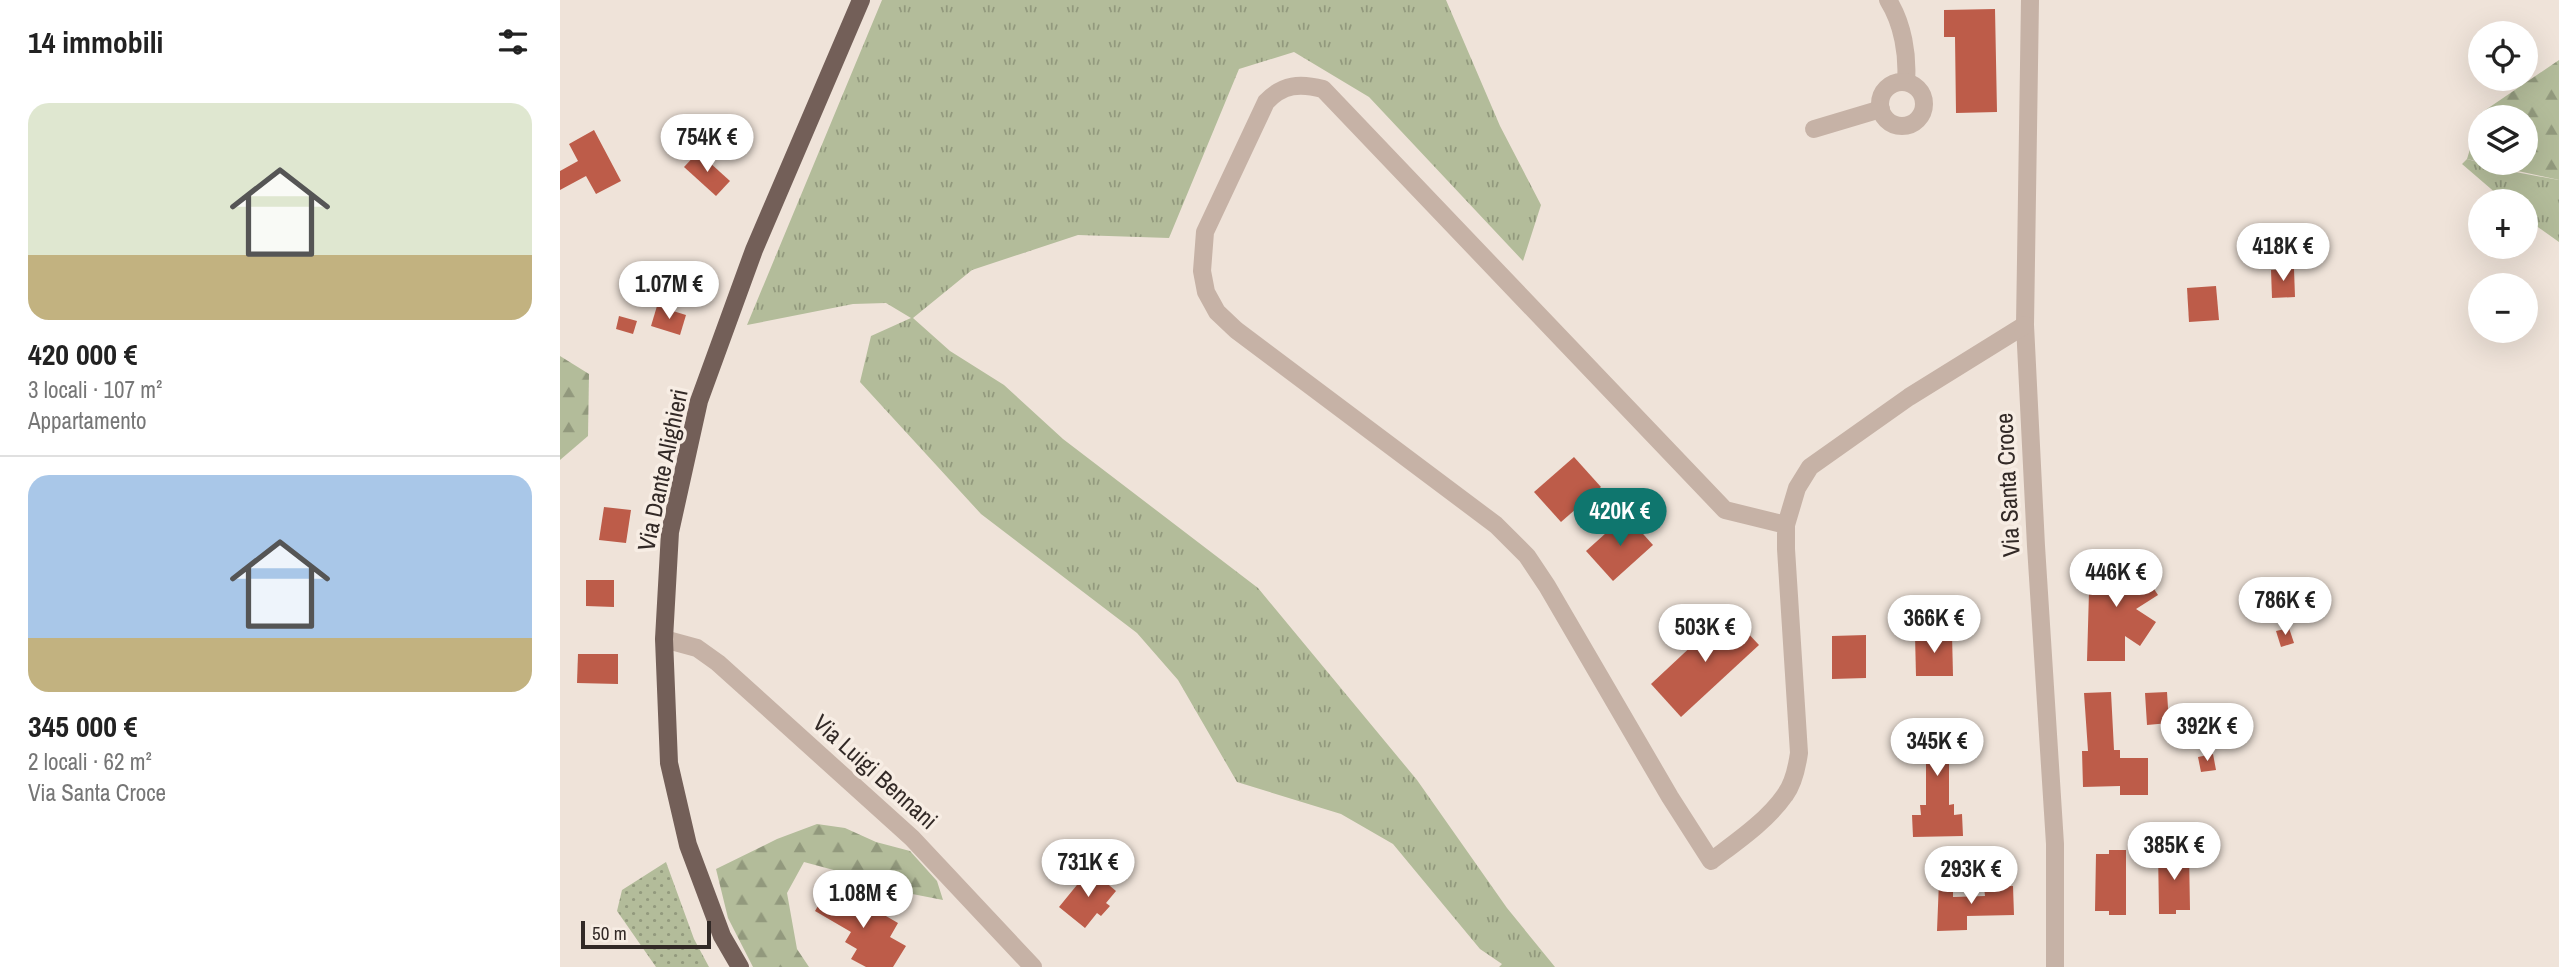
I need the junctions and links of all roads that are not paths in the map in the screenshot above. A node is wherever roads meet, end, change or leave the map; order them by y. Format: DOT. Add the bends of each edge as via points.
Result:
graph roads {
  1 [pos="861,0"];
  2 [pos="1888,0"];
  3 [pos="2030,0"];
  4 [pos="1906,82"];
  5 [pos="1881,110"];
  6 [pos="1814,129"];
  7 [pos="2025,325"];
  8 [pos="1999,341"];
  9 [pos="2026,355"];
  10 [pos="1786,525"];
  11 [pos="664,639"];
  12 [pos="740,967"];
  13 [pos="1033,967"];
  14 [pos="2055,967"];
  1 -- 11 [label="main road, Via Dante Alighieri" via="754,250 699,401 670,532"];
  2 -- 4 [label="street" via="1908,59"];
  3 -- 7 [label="street, Via Santa Croce"];
  4 -- 5 [label="street" via="1886,89"];
  4 -- 5 [label="street" via="1922,95 1923,109 1916,121 1895,124"];
  5 -- 6 [label="street"];
  7 -- 8 [label="street"];
  7 -- 9 [label="street, Via Santa Croce"];
  8 -- 9 [label="street"];
  8 -- 10 [label="street" via="1810,467 1797,488"];
  9 -- 14 [label="street, Via Santa Croce" via="2055,844"];
  10 -- 10 [label="street" via="1799,753 1796,771 1786,794 1770,812 1711,861 1527,556 1496,525 1217,312 1202,271 1205,232 1266,102 1288,87 1323,89 1725,510"];
  11 -- 12 [label="main road, Via Dante Alighieri" via="669,762 688,845 722,936"];
  11 -- 13 [label="street, Via Luigi Bennani" via="697,648 728,672 912,838"];
}
